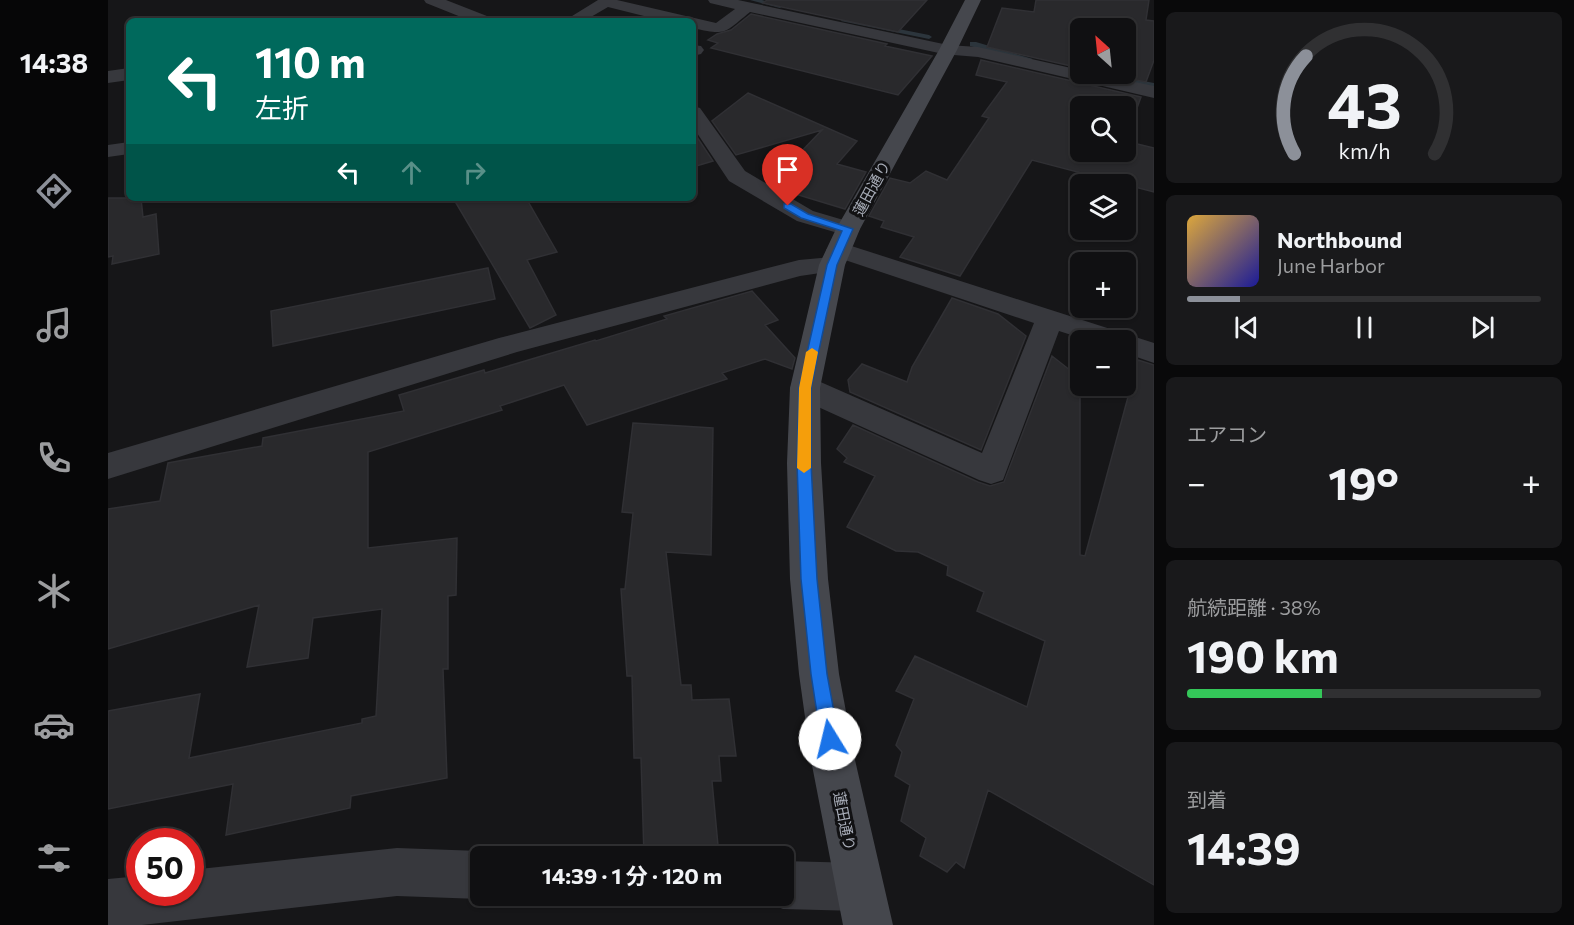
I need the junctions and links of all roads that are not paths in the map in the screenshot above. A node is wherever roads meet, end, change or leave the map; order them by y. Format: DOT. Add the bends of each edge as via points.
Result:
graph roads {
  1 [pos="432,0"];
  2 [pos="716,0"];
  3 [pos="973,0"];
  4 [pos="608,1"];
  5 [pos="747,7"];
  6 [pos="476,18"];
  7 [pos="577,18"];
  8 [pos="673,18"];
  9 [pos="696,24"];
  10 [pos="948,50"];
  11 [pos="126,74"];
  12 [pos="108,77"];
  13 [pos="1154,92"];
  14 [pos="696,116"];
  15 [pos="126,148"];
  16 [pos="108,151"];
  17 [pos="840,248"];
  18 [pos="1050,318"];
  19 [pos="1086,330"];
  20 [pos="1136,347"];
  21 [pos="1154,353"];
  22 [pos="805,388"];
  23 [pos="108,466"];
  24 [pos="470,875"];
  25 [pos="794,888"];
  26 [pos="108,904"];
  27 [pos="863,906"];
  1 -- 6 [label="street"];
  2 -- 5 [label="street"];
  3 -- 10 [label="main road, 蓮田通り"];
  4 -- 7 [label="street"];
  4 -- 8 [label="street"];
  5 -- 9 [label="street" via="719,29"];
  5 -- 10 [label="street"];
  10 -- 13 [label="street" via="978,52"];
  10 -- 17 [label="main road, 蓮田通り"];
  11 -- 12 [label="street"];
  14 -- 17 [label="street" via="737,176 805,216"];
  15 -- 16 [label="street"];
  17 -- 18 [label="street"];
  17 -- 22 [label="main road, 蓮田通り"];
  17 -- 23 [label="street" via="799,268 509,345"];
  18 -- 19 [label="street"];
  18 -- 22 [label="street" via="991,471"];
  20 -- 21 [label="street"];
  22 -- 27 [label="main road, 蓮田通り" via="805,486 816,650 833,760"];
  24 -- 26 [label="street" via="397,872"];
  25 -- 27 [label="street"];
}
